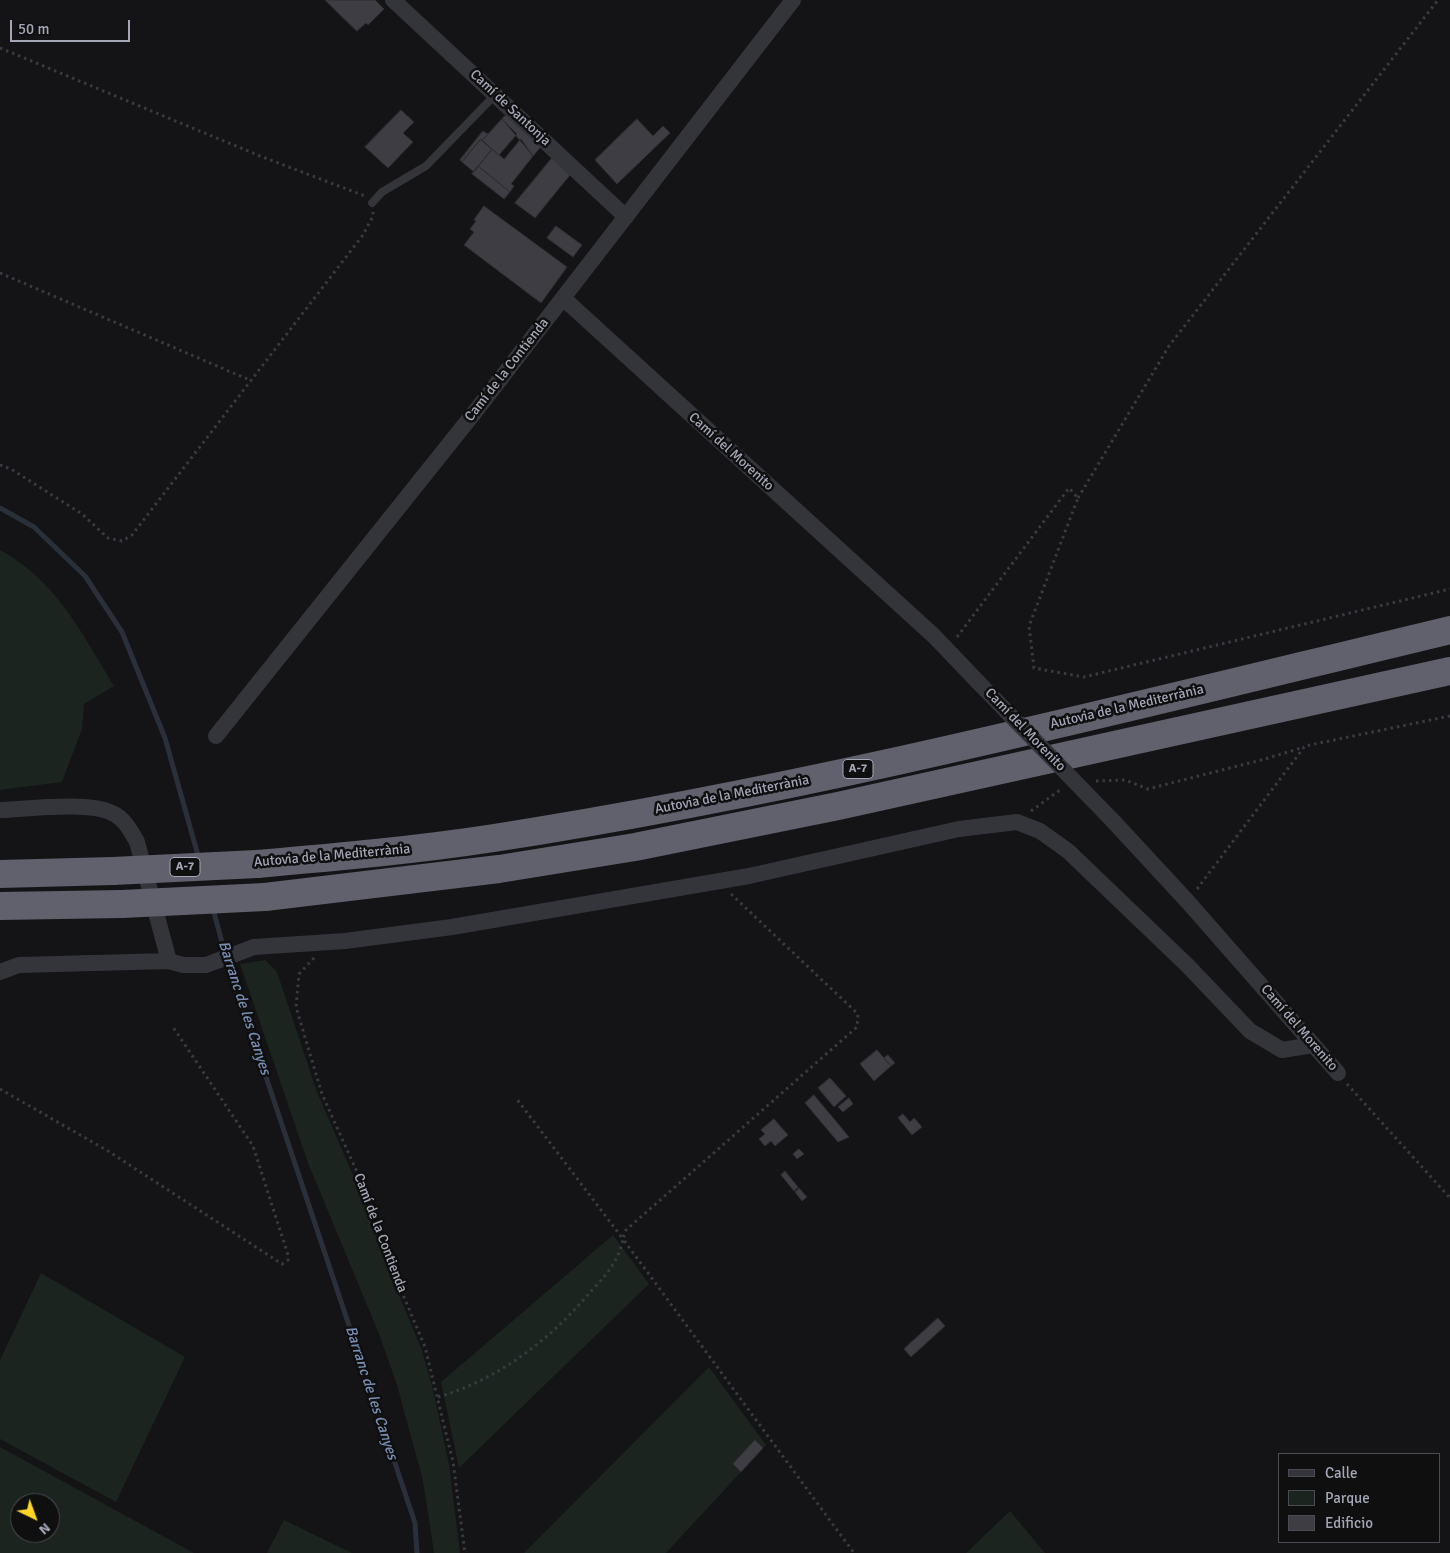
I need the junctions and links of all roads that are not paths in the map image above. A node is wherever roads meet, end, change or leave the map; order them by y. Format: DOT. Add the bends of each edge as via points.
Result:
graph roads {
  1 [pos="393,0"];
  2 [pos="793,0"];
  3 [pos="495,95"];
  4 [pos="372,203"];
  5 [pos="626,217"];
  6 [pos="563,298"];
  7 [pos="1450,630"];
  8 [pos="1450,671"];
  9 [pos="216,736"];
  10 [pos="0,810"];
  11 [pos="0,874"];
  12 [pos="0,906"];
  13 [pos="168,961"];
  14 [pos="0,972"];
  15 [pos="1313,1045"];
  16 [pos="1338,1073"];
  1 -- 3 [label="street, Camí de Santonja"];
  2 -- 5 [label="street, Camí de la Contienda"];
  3 -- 4 [label="lane" via="426,166 382,192"];
  3 -- 5 [label="street, Camí de Santonja"];
  5 -- 6 [label="street, Camí de la Contienda"];
  6 -- 9 [label="street, Camí de la Contienda"];
  6 -- 15 [label="street, Camí del Morenito, bridge" via="947,650 1114,822"];
  7 -- 11 [label="highway, Autovia de la Mediterrània / A-7, bridge" via="840,773 640,813 492,838 257,864"];
  8 -- 12 [label="highway, A-7, bridge" via="838,806 499,869 265,897"];
  10 -- 13 [label="street" via="97,807 114,813 137,842"];
  13 -- 14 [label="street" via="19,965"];
  13 -- 15 [label="street" via="206,965 254,946 345,942 452,927 722,880 959,829 1017,822 1040,831 1068,851 1187,965 1250,1031 1282,1050"];
  15 -- 16 [label="street, Camí del Morenito"];
}
